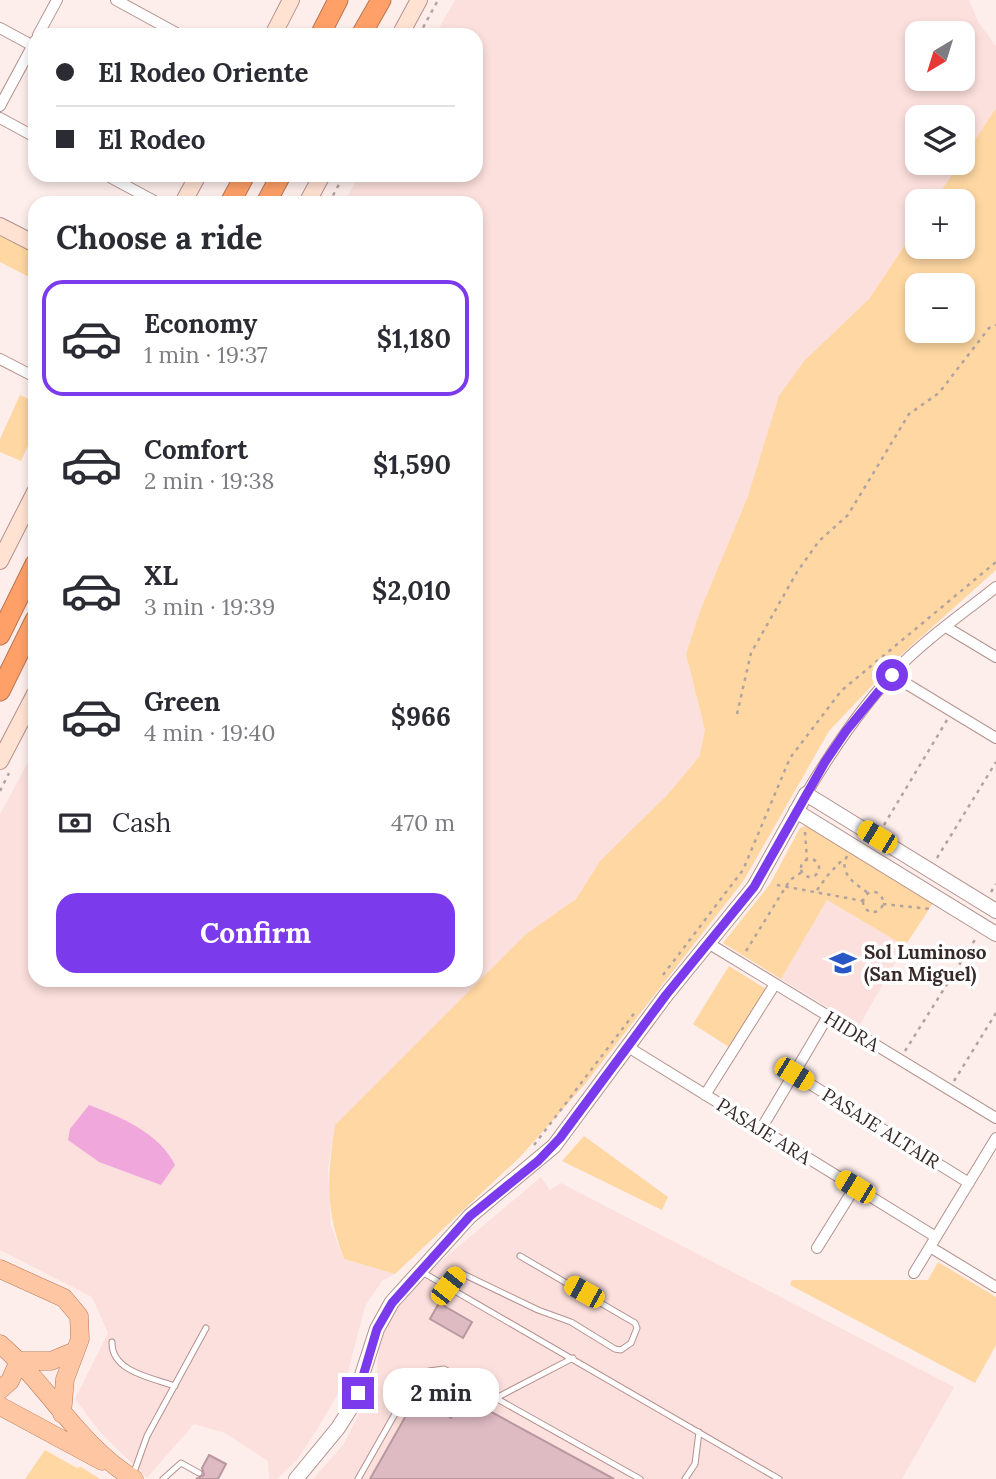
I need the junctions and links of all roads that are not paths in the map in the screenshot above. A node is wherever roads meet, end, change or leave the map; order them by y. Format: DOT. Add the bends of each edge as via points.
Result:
graph roads {
  1 [pos="57,0"];
  2 [pos="116,0"];
  3 [pos="338,0"];
  4 [pos="381,0"];
  5 [pos="419,0"];
  6 [pos="289,1"];
  7 [pos="0,28"];
  8 [pos="42,28"];
  9 [pos="167,28"];
  10 [pos="276,28"];
  11 [pos="324,28"];
  12 [pos="365,28"];
  13 [pos="404,28"];
  14 [pos="28,42"];
  15 [pos="28,56"];
  16 [pos="0,106"];
  17 [pos="0,118"];
  18 [pos="28,133"];
  19 [pos="119,182"];
  20 [pos="145,196"];
  21 [pos="0,226"];
  22 [pos="28,240"];
  23 [pos="0,359"];
  24 [pos="28,373"];
  25 [pos="28,506"];
  26 [pos="0,561"];
  27 [pos="28,578"];
  28 [pos="996,587"];
  29 [pos="946,627"];
  30 [pos="0,635"];
  31 [pos="28,635"];
  32 [pos="996,657"];
  33 [pos="892,675"];
  34 [pos="0,691"];
  35 [pos="28,707"];
  36 [pos="996,738"];
  37 [pos="0,761"];
  38 [pos="806,794"];
  39 [pos="796,811"];
  40 [pos="996,911"];
  41 [pos="991,938"];
  42 [pos="708,943"];
  43 [pos="775,984"];
  44 [pos="828,1016"];
  45 [pos="628,1047"];
  46 [pos="794,1074"];
  47 [pos="705,1095"];
  48 [pos="996,1118"];
  49 [pos="761,1129"];
  50 [pos="996,1138"];
  51 [pos="969,1183"];
  52 [pos="855,1187"];
  53 [pos="936,1237"];
  54 [pos="930,1247"];
  55 [pos="817,1248"];
  56 [pos="520,1256"];
  57 [pos="0,1269"];
  58 [pos="419,1270"];
  59 [pos="914,1273"];
  60 [pos="448,1286"];
  61 [pos="996,1287"];
  62 [pos="206,1328"];
  63 [pos="112,1342"];
  64 [pos="0,1344"];
  65 [pos="75,1351"];
  66 [pos="573,1358"];
  67 [pos="19,1361"];
  68 [pos="175,1386"];
  69 [pos="0,1390"];
  70 [pos="498,1397"];
  71 [pos="0,1406"];
  72 [pos="62,1414"];
  73 [pos="699,1432"];
  74 [pos="114,1466"];
  75 [pos="199,1474"];
  76 [pos="133,1478"];
  77 [pos="163,1479"];
  78 [pos="296,1479"];
  79 [pos="358,1479"];
  80 [pos="640,1479"];
  81 [pos="685,1479"];
  82 [pos="779,1479"];
  1 -- 8 [label="street"];
  2 -- 9 [label="street"];
  3 -- 11 [label="highway"];
  4 -- 12 [label="highway"];
  5 -- 13 [label="main road"];
  6 -- 10 [label="main road"];
  7 -- 14 [label="street"];
  15 -- 16 [label="street"];
  17 -- 18 [label="street"];
  19 -- 20 [label="street"];
  21 -- 22 [label="main road"];
  23 -- 24 [label="street"];
  25 -- 26 [label="main road"];
  27 -- 30 [label="highway"];
  28 -- 29 [label="street"];
  29 -- 32 [label="street"];
  29 -- 33 [label="street"];
  31 -- 34 [label="highway"];
  33 -- 36 [label="street"];
  33 -- 38 [label="street" via="846,731"];
  35 -- 37 [label="main road"];
  38 -- 39 [label="street"];
  38 -- 40 [label="street"];
  39 -- 41 [label="street"];
  39 -- 42 [label="street" via="754,887"];
  42 -- 43 [label="street, HIDRA"];
  42 -- 45 [label="street"];
  43 -- 44 [label="street, HIDRA"];
  43 -- 47 [label="street"];
  44 -- 46 [label="street"];
  44 -- 48 [label="street, HIDRA"];
  45 -- 47 [label="street, PASAJE ARA"];
  45 -- 58 [label="street" via="546,1154 482,1205"];
  46 -- 49 [label="street"];
  46 -- 51 [label="street, PASAJE ALTAIR"];
  47 -- 49 [label="street, PASAJE ARA"];
  49 -- 52 [label="street, PASAJE ARA"];
  50 -- 51 [label="street"];
  51 -- 53 [label="street"];
  52 -- 53 [label="street, PASAJE ARA"];
  52 -- 55 [label="street"];
  53 -- 54 [label="street"];
  54 -- 59 [label="street"];
  54 -- 61 [label="street"];
  56 -- 60 [label="lane" via="630,1319 637,1328 631,1343 615,1349 571,1322 459,1272"];
  57 -- 65 [label="main road" via="71,1304 81,1324"];
  58 -- 60 [label="lane"];
  58 -- 78 [label="street" via="377,1329 358,1393 345,1417"];
  60 -- 66 [label="lane"];
  62 -- 68 [label="lane"];
  63 -- 68 [label="lane" via="116,1360 124,1367"];
  64 -- 67 [label="main road"];
  65 -- 67 [label="main road" via="51,1361"];
  65 -- 72 [label="main road" via="65,1379"];
  66 -- 70 [label="lane"];
  66 -- 73 [label="lane"];
  67 -- 69 [label="main road"];
  67 -- 72 [label="main road"];
  68 -- 76 [label="lane" via="147,1436"];
  70 -- 79 [label="lane" via="444,1368 422,1374"];
  70 -- 80 [label="lane"];
  71 -- 74 [label="main road"];
  72 -- 74 [label="main road"];
  73 -- 81 [label="lane" via="695,1464"];
  73 -- 82 [label="lane"];
  74 -- 76 [label="main road"];
  75 -- 77 [label="lane" via="181,1463"];
}
